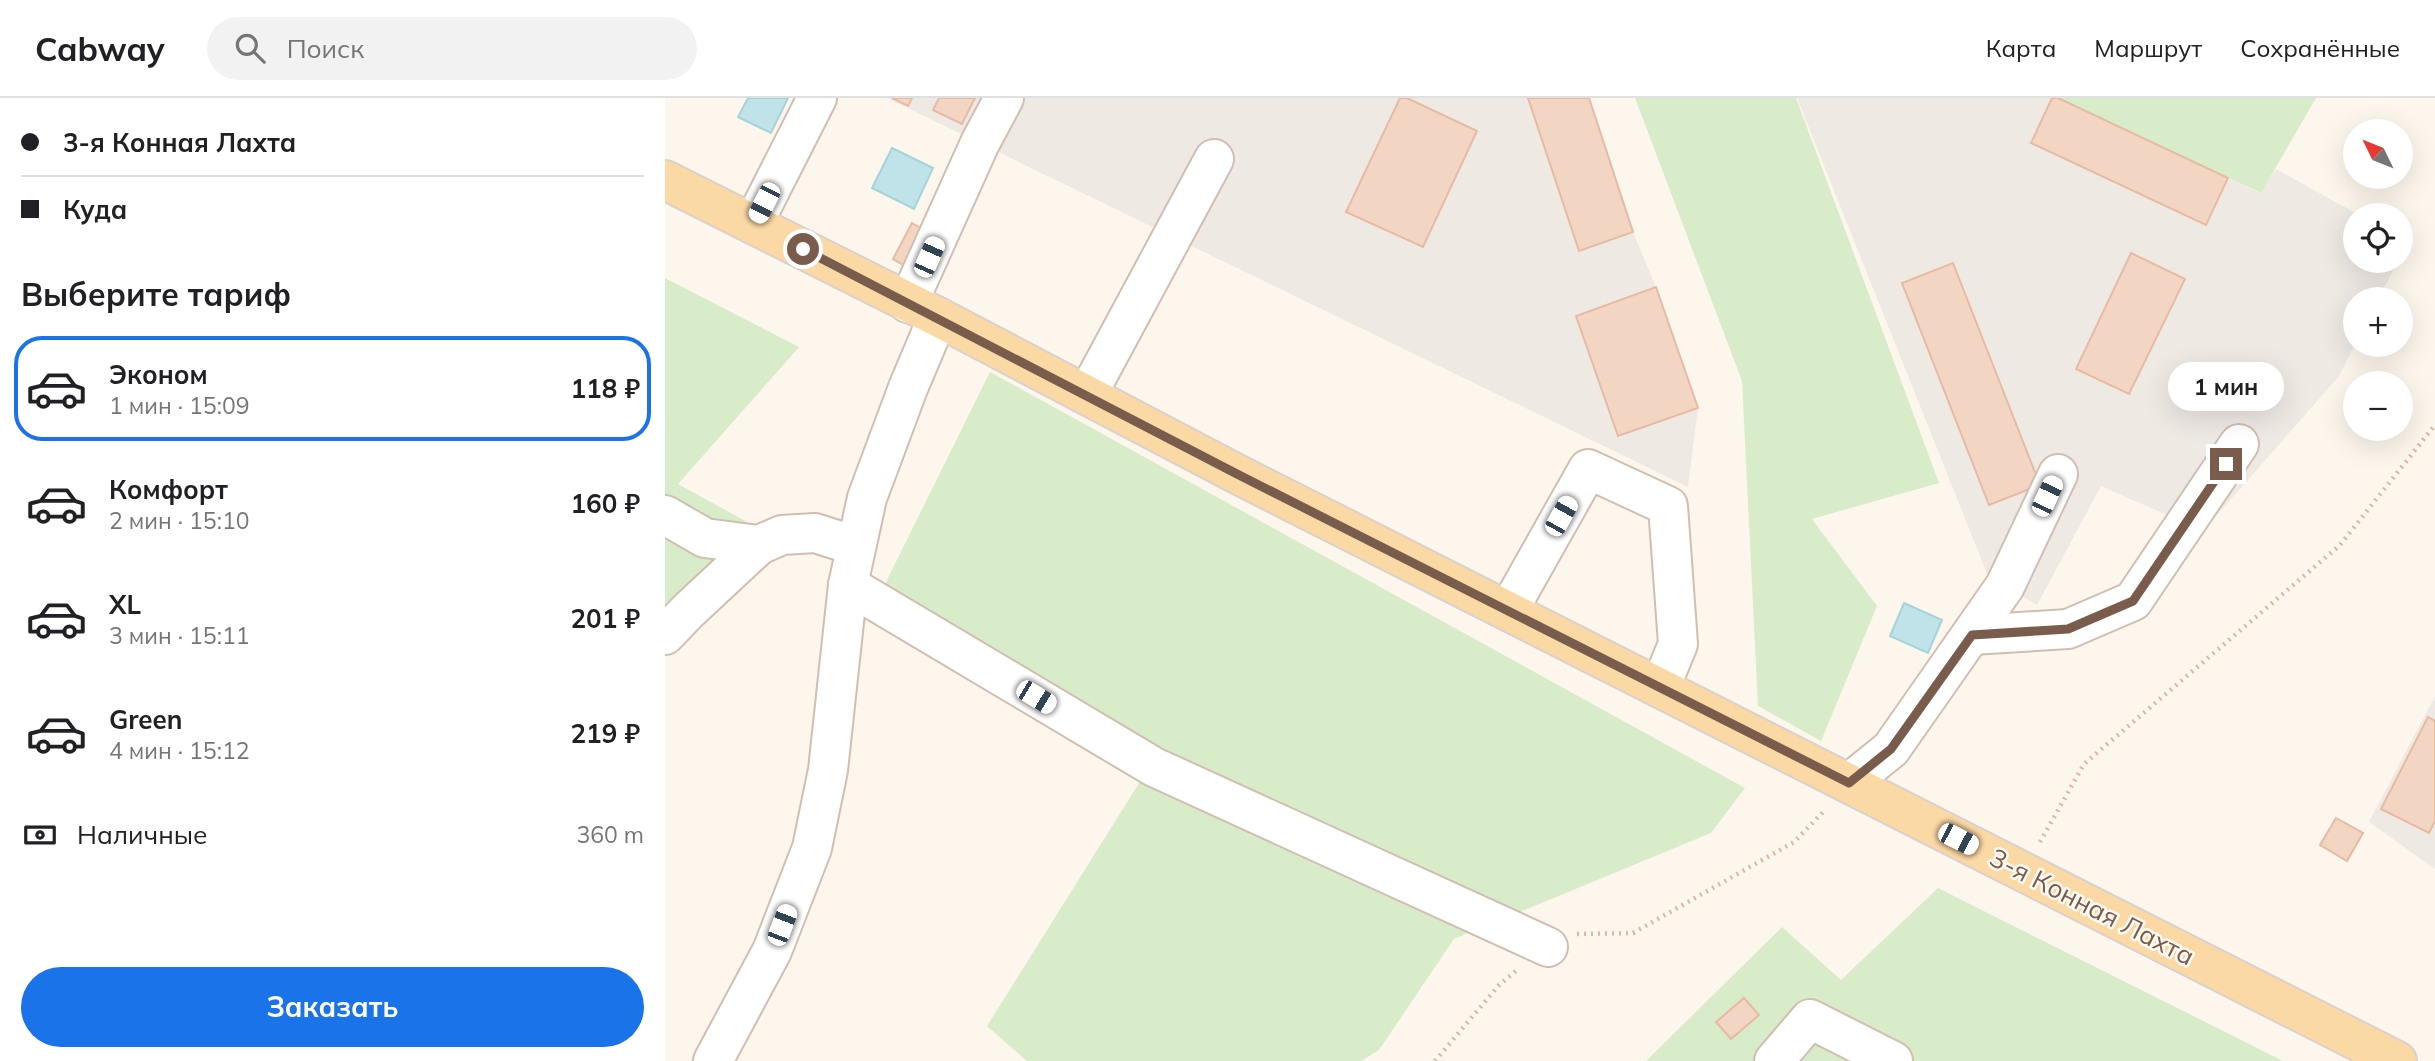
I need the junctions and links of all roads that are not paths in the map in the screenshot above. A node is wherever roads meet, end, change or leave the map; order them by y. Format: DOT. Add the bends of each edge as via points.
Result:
graph roads {
  1 [pos="817,98"];
  2 [pos="1004,98"];
  3 [pos="1214,159"];
  4 [pos="665,180"];
  5 [pos="753,224"];
  6 [pos="923,310"];
  7 [pos="1087,395"];
  8 [pos="2239,444"];
  9 [pos="2057,474"];
  10 [pos="665,515"];
  11 [pos="759,545"];
  12 [pos="856,546"];
  13 [pos="848,585"];
  14 [pos="1509,611"];
  15 [pos="665,635"];
  16 [pos="1972,635"];
  17 [pos="1660,688"];
  18 [pos="1849,783"];
  19 [pos="1548,947"];
  20 [pos="713,1061"];
  21 [pos="1774,1061"];
  22 [pos="1893,1061"];
  23 [pos="2397,1061"];
  1 -- 5 [label="street"];
  2 -- 6 [label="street" via="980,143"];
  3 -- 7 [label="street"];
  4 -- 5 [label="main road, 3-я Конная Лахта"];
  5 -- 6 [label="main road, 3-я Конная Лахта"];
  6 -- 7 [label="main road, 3-я Конная Лахта"];
  6 -- 12 [label="street" via="908,388 867,498"];
  7 -- 14 [label="main road, 3-я Конная Лахта"];
  8 -- 16 [label="street" via="2133,601 2068,629"];
  9 -- 16 [label="street" via="2005,586"];
  10 -- 11 [label="street" via="705,538"];
  11 -- 12 [label="street" via="782,535 815,533"];
  11 -- 15 [label="street"];
  12 -- 13 [label="street"];
  13 -- 19 [label="street" via="1154,767"];
  13 -- 20 [label="street" via="828,771 812,848 772,951"];
  14 -- 17 [label="main road, 3-я Конная Лахта"];
  14 -- 17 [label="street" via="1588,469 1668,506 1678,644"];
  16 -- 18 [label="street" via="1891,749"];
  17 -- 18 [label="main road, 3-я Конная Лахта"];
  18 -- 23 [label="main road, 3-я Конная Лахта"];
  21 -- 22 [label="street" via="1810,1019"];
}
